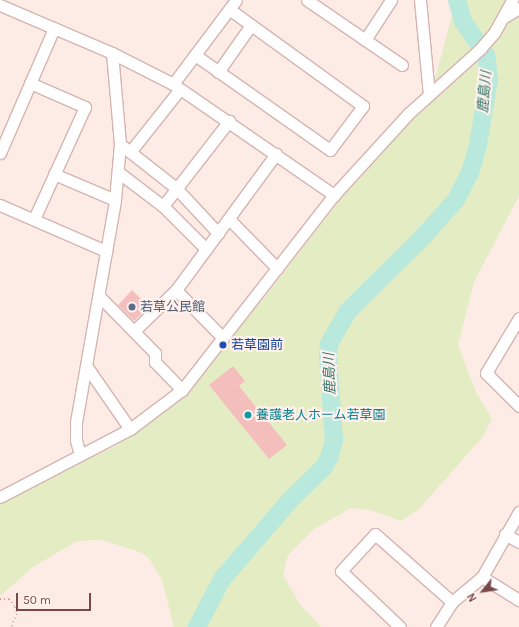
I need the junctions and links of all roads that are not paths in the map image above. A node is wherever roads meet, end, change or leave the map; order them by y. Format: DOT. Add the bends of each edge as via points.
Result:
graph roads {
  1 [pos="236,0"];
  2 [pos="307,0"];
  3 [pos="391,0"];
  4 [pos="420,0"];
  5 [pos="512,0"];
  6 [pos="519,8"];
  7 [pos="1,9"];
  8 [pos="229,9"];
  9 [pos="504,17"];
  10 [pos="251,25"];
  11 [pos="54,28"];
  12 [pos="365,40"];
  13 [pos="112,53"];
  14 [pos="195,55"];
  15 [pos="402,65"];
  16 [pos="218,72"];
  17 [pos="30,83"];
  18 [pos="177,87"];
  19 [pos="429,95"];
  20 [pos="228,121"];
  21 [pos="120,144"];
  22 [pos="130,152"];
  23 [pos="0,153"];
  24 [pos="276,154"];
  25 [pos="118,172"];
  26 [pos="54,174"];
  27 [pos="176,188"];
  28 [pos="334,195"];
  29 [pos="115,200"];
  30 [pos="0,205"];
  31 [pos="163,206"];
  32 [pos="229,218"];
  33 [pos="34,219"];
  34 [pos="218,233"];
  35 [pos="206,249"];
  36 [pos="106,251"];
  37 [pos="277,268"];
  38 [pos="176,290"];
  39 [pos="98,296"];
  40 [pos="519,318"];
  41 [pos="134,332"];
  42 [pos="223,338"];
  43 [pos="87,367"];
  44 [pos="182,390"];
  45 [pos="519,406"];
  46 [pos="130,429"];
  47 [pos="80,455"];
  48 [pos="0,497"];
  49 [pos="519,512"];
  50 [pos="505,534"];
  51 [pos="519,542"];
  52 [pos="482,577"];
  53 [pos="519,600"];
  54 [pos="452,602"];
  55 [pos="400,627"];
  56 [pos="436,627"];
  1 -- 8 [label="street"];
  2 -- 12 [label="street"];
  3 -- 12 [label="street"];
  4 -- 19 [label="street"];
  5 -- 9 [label="street"];
  6 -- 9 [label="street"];
  7 -- 11 [label="street"];
  8 -- 10 [label="street"];
  8 -- 14 [label="street"];
  9 -- 19 [label="street" via="480,49"];
  10 -- 16 [label="street"];
  10 -- 16 [label="street" via="363,106 330,150"];
  11 -- 13 [label="street"];
  11 -- 17 [label="street"];
  12 -- 15 [label="street"];
  13 -- 18 [label="street"];
  13 -- 21 [label="street"];
  14 -- 16 [label="street"];
  14 -- 18 [label="street"];
  17 -- 23 [label="street"];
  17 -- 26 [label="street" via="85,107"];
  18 -- 20 [label="street"];
  18 -- 22 [label="street"];
  19 -- 28 [label="street" via="381,141"];
  20 -- 24 [label="street"];
  20 -- 27 [label="street"];
  21 -- 22 [label="street"];
  21 -- 25 [label="street"];
  22 -- 27 [label="street"];
  24 -- 28 [label="street"];
  24 -- 32 [label="street"];
  25 -- 29 [label="street"];
  25 -- 31 [label="street"];
  26 -- 29 [label="street"];
  26 -- 33 [label="street"];
  27 -- 31 [label="street"];
  27 -- 34 [label="street"];
  28 -- 37 [label="street"];
  29 -- 36 [label="street"];
  30 -- 33 [label="street"];
  31 -- 35 [label="street"];
  32 -- 34 [label="street"];
  32 -- 37 [label="street"];
  33 -- 36 [label="street"];
  34 -- 35 [label="street"];
  35 -- 38 [label="street"];
  36 -- 39 [label="street"];
  37 -- 42 [label="street"];
  38 -- 41 [label="street"];
  38 -- 42 [label="street"];
  39 -- 41 [label="street"];
  39 -- 43 [label="street"];
  40 -- 45 [label="street" via="486,373"];
  41 -- 44 [label="street" via="156,353 154,362"];
  42 -- 44 [label="street"];
  43 -- 46 [label="street"];
  43 -- 47 [label="street" via="76,422 76,440"];
  44 -- 46 [label="street"];
  46 -- 47 [label="street"];
  47 -- 48 [label="street"];
  49 -- 50 [label="street"];
  50 -- 51 [label="street"];
  50 -- 52 [label="street"];
  52 -- 53 [label="street"];
  52 -- 54 [label="street"];
  54 -- 55 [label="street" via="375,534 341,570"];
  54 -- 56 [label="street"];
}
